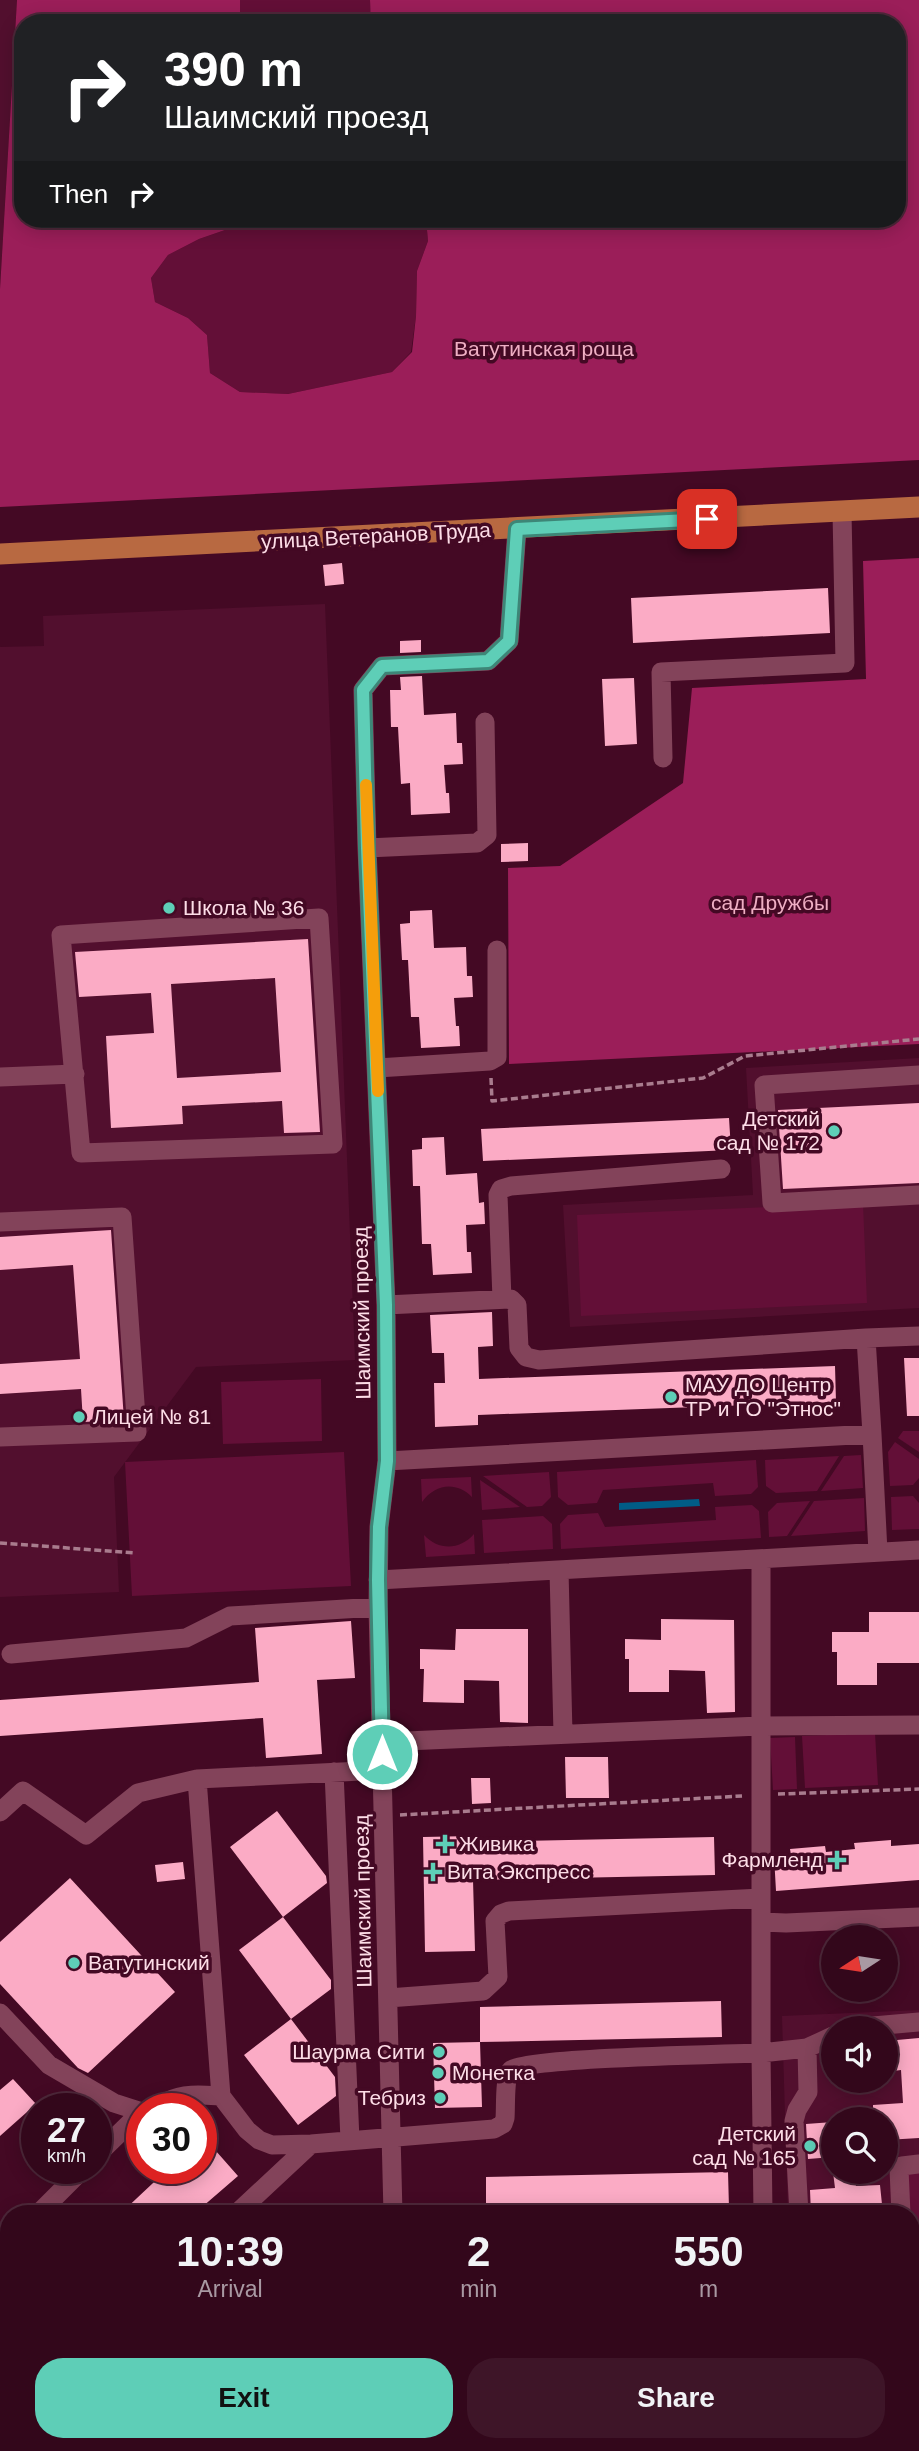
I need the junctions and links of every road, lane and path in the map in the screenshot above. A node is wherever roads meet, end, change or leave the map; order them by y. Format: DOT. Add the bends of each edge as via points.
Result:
graph roads {
  1 [pos="919,507"];
  2 [pos="842,512"];
  3 [pos="517,529"];
  4 [pos="0,554"];
  5 [pos="485,722"];
  6 [pos="663,758"];
  7 [pos="367,848"];
  8 [pos="497,950"];
  9 [pos="919,1039"];
  10 [pos="490,1061"];
  11 [pos="377,1068"];
  12 [pos="75,1074"];
  13 [pos="919,1075"];
  14 [pos="0,1077"];
  15 [pos="721,1169"];
  16 [pos="919,1195"];
  17 [pos="0,1222"];
  18 [pos="502,1299"];
  19 [pos="386,1305"];
  20 [pos="919,1336"];
  21 [pos="866,1338"];
  22 [pos="872,1434"];
  23 [pos="0,1437"];
  24 [pos="387,1461"];
  25 [pos="0,1543"];
  26 [pos="919,1550"];
  27 [pos="878,1552"];
  28 [pos="136,1553"];
  29 [pos="761,1559"];
  30 [pos="559,1570"];
  31 [pos="378,1580"];
  32 [pos="378,1607"];
  33 [pos="11,1654"];
  34 [pos="919,1725"];
  35 [pos="760,1726"];
  36 [pos="563,1734"];
  37 [pos="383,1742"];
  38 [pos="382,1770"];
  39 [pos="334,1772"];
  40 [pos="197,1779"];
  41 [pos="919,1789"];
  42 [pos="760,1795"];
  43 [pos="0,1812"];
  44 [pos="383,1816"];
  45 [pos="761,1898"];
  46 [pos="919,1917"];
  47 [pos="761,1922"];
  48 [pos="388,1998"];
  49 [pos="0,2013"];
  50 [pos="919,2022"];
  51 [pos="898,2024"];
  52 [pos="821,2042"];
  53 [pos="807,2048"];
  54 [pos="761,2053"];
  55 [pos="217,2096"];
  56 [pos="221,2096"];
  57 [pos="126,2106"];
  58 [pos="126,2128"];
  59 [pos="391,2136"];
  60 [pos="350,2140"];
  61 [pos="112,2141"];
  62 [pos="311,2144"];
  63 [pos="919,2164"];
  64 [pos="68,2184"];
  65 [pos="47,2205"];
  66 [pos="246,2205"];
  67 [pos="393,2205"];
  68 [pos="763,2205"];
  69 [pos="799,2205"];
  70 [pos="901,2205"];
  1 -- 2 [label="main road, улица Ветеранов Труда"];
  2 -- 3 [label="main road, улица Ветеранов Труда"];
  2 -- 6 [label="street" via="845,663 661,672"];
  3 -- 4 [label="main road, улица Ветеранов Труда"];
  3 -- 7 [label="street, Шаимский проезд" via="509,641 488,661 382,666 363,690"];
  5 -- 7 [label="street" via="484,839"];
  7 -- 11 [label="street, Шаимский проезд"];
  8 -- 10 [label="street" via="498,1049"];
  9 -- 10 [label="path" via="745,1056 702,1078 492,1101"];
  10 -- 11 [label="street"];
  11 -- 19 [label="street, Шаимский проезд"];
  12 -- 12 [label="street" via="81,1153 332,1144 319,918 61,935"];
  12 -- 14 [label="street"];
  13 -- 16 [label="street" via="764,1085 772,1203"];
  15 -- 18 [label="street" via="501,1189"];
  17 -- 23 [label="street" via="122,1217 137,1432"];
  18 -- 19 [label="street"];
  18 -- 21 [label="street" via="517,1305 519,1348 526,1357 539,1360"];
  19 -- 24 [label="street, Шаимский проезд"];
  20 -- 21 [label="street"];
  21 -- 22 [label="street"];
  22 -- 24 [label="street"];
  22 -- 27 [label="street"];
  24 -- 31 [label="street, Шаимский проезд"];
  25 -- 28 [label="path"];
  26 -- 27 [label="street"];
  27 -- 29 [label="street"];
  29 -- 30 [label="street"];
  29 -- 35 [label="street"];
  30 -- 31 [label="street"];
  30 -- 36 [label="street"];
  31 -- 32 [label="street, Шаимский проезд"];
  32 -- 33 [label="street" via="230,1616 186,1638"];
  32 -- 37 [label="street, Шаимский проезд"];
  34 -- 35 [label="street"];
  35 -- 36 [label="street"];
  35 -- 42 [label="street"];
  36 -- 37 [label="street"];
  37 -- 38 [label="street, Шаимский проезд"];
  38 -- 39 [label="street"];
  38 -- 44 [label="street, Шаимский проезд"];
  39 -- 40 [label="street"];
  39 -- 60 [label="street"];
  40 -- 43 [label="street" via="138,1793 86,1835 23,1791"];
  40 -- 56 [label="street"];
  41 -- 42 [label="path"];
  42 -- 44 [label="path"];
  42 -- 45 [label="street"];
  44 -- 48 [label="street, Шаимский проезд"];
  45 -- 47 [label="street"];
  45 -- 48 [label="street" via="509,1911 495,1921 498,1978 492,1984 482,1991"];
  46 -- 47 [label="street"];
  47 -- 54 [label="street"];
  48 -- 59 [label="street, Шаимский проезд"];
  49 -- 57 [label="street" via="49,2065"];
  50 -- 51 [label="street"];
  52 -- 53 [label="street"];
  53 -- 54 [label="street"];
  53 -- 69 [label="street" via="808,2092 794,2121"];
  54 -- 59 [label="street" via="519,2066 507,2076 505,2118 499,2127"];
  54 -- 68 [label="street"];
  55 -- 56 [label="street"];
  56 -- 62 [label="street" via="258,2140 272,2145"];
  58 -- 61 [label="street"];
  59 -- 60 [label="street"];
  59 -- 67 [label="street, Шаимский проезд"];
  60 -- 62 [label="street"];
  62 -- 66 [label="street"];
  63 -- 70 [label="street" via="899,2169"];
  64 -- 65 [label="street"];
}
